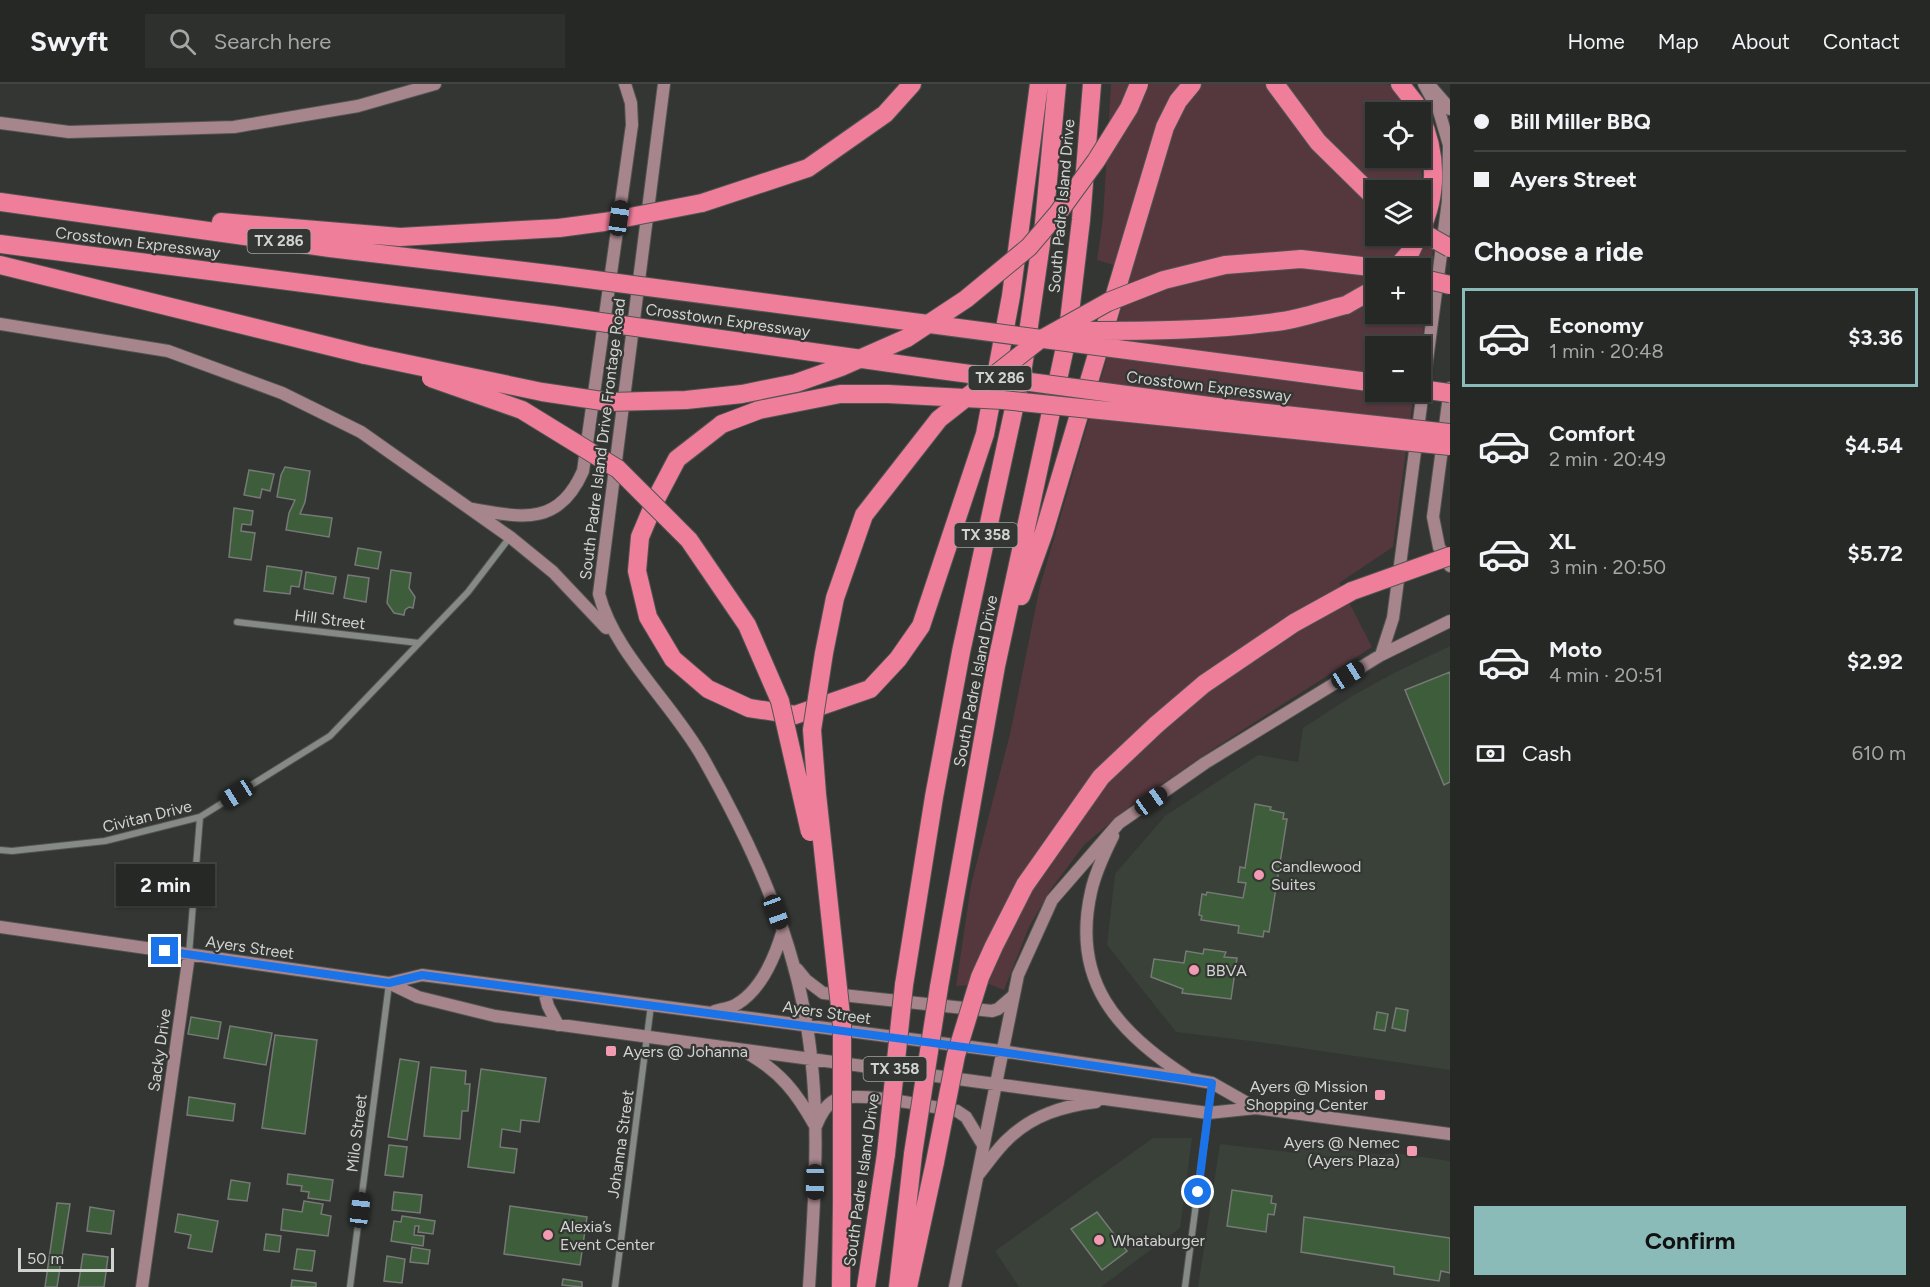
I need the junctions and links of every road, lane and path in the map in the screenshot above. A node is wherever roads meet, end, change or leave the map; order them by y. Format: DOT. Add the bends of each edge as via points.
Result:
graph roads {
  1 [pos="435,84"];
  2 [pos="625,84"];
  3 [pos="664,84"];
  4 [pos="912,84"];
  5 [pos="1039,84"];
  6 [pos="1057,84"];
  7 [pos="1092,84"];
  8 [pos="1139,84"];
  9 [pos="1192,84"];
  10 [pos="1275,84"];
  11 [pos="1400,84"];
  12 [pos="1424,84"];
  13 [pos="1429,84"];
  14 [pos="1414,102"];
  15 [pos="1450,109"];
  16 [pos="0,123"];
  17 [pos="1431,152"];
  18 [pos="1365,188"];
  19 [pos="1431,200"];
  20 [pos="1,202"];
  21 [pos="1431,237"];
  22 [pos="0,244"];
  23 [pos="1450,248"];
  24 [pos="0,265"];
  25 [pos="1365,266"];
  26 [pos="1431,281"];
  27 [pos="1450,285"];
  28 [pos="1365,294"];
  29 [pos="0,324"];
  30 [pos="983,331"];
  31 [pos="364,355"];
  32 [pos="1365,382"];
  33 [pos="1450,388"];
  34 [pos="1431,390"];
  35 [pos="1450,393"];
  36 [pos="1450,432"];
  37 [pos="1450,446"];
  38 [pos="468,508"];
  39 [pos="510,537"];
  40 [pos="1450,556"];
  41 [pos="1450,566"];
  42 [pos="1450,621"];
  43 [pos="237,622"];
  44 [pos="419,643"];
  45 [pos="623,646"];
  46 [pos="1381,655"];
  47 [pos="996,666"];
  48 [pos="200,817"];
  49 [pos="1119,823"];
  50 [pos="0,850"];
  51 [pos="831,926"];
  52 [pos="0,927"];
  53 [pos="783,930"];
  54 [pos="189,955"];
  55 [pos="793,964"];
  56 [pos="389,983"];
  57 [pos="544,991"];
  58 [pos="1013,996"];
  59 [pos="651,1005"];
  60 [pos="708,1013"];
  61 [pos="558,1025"];
  62 [pos="807,1026"];
  63 [pos="648,1036"];
  64 [pos="743,1050"];
  65 [pos="1001,1052"];
  66 [pos="811,1059"];
  67 [pos="1190,1079"];
  68 [pos="1212,1083"];
  69 [pos="995,1084"];
  70 [pos="1110,1100"];
  71 [pos="1256,1108"];
  72 [pos="1208,1113"];
  73 [pos="816,1127"];
  74 [pos="1450,1134"];
  75 [pos="983,1145"];
  76 [pos="978,1176"];
  77 [pos="142,1287"];
  78 [pos="350,1287"];
  79 [pos="615,1287"];
  80 [pos="809,1287"];
  81 [pos="841,1287"];
  82 [pos="866,1287"];
  83 [pos="898,1287"];
  84 [pos="908,1287"];
  85 [pos="955,1287"];
  86 [pos="1185,1287"];
  1 -- 16 [label="main road" via="358,106 234,127 69,132"];
  2 -- 38 [label="main road" via="632,125 583,471 574,490 559,505 542,513 517,516"];
  3 -- 45 [label="main road, South Padre Island Drive Frontage Road" via="599,594 604,614"];
  4 -- 20 [label="highway, bridge" via="885,114 808,168 702,203 559,228 400,237"];
  5 -- 37 [label="highway, bridge" via="1011,296 985,434 921,626 870,690 795,715 749,708 708,689 673,659 648,617 637,571 639,537 677,459 722,424 759,410 840,394 888,394 1003,400"];
  6 -- 82 [label="highway, South Padre Island Drive / TX 358, bridge" via="1044,223 1023,366 934,797 904,985 886,1154"];
  7 -- 47 [label="highway, South Padre Island Drive / TX 358" via="1068,338"];
  8 -- 31 [label="highway, bridge" via="1096,161 1029,247 966,299 907,338 841,368 796,383 742,394 609,402"];
  9 -- 47 [label="highway" via="1165,127 1044,532"];
  10 -- 18 [label="highway" via="1318,142"];
  11 -- 14 [label="highway"];
  12 -- 46 [label="main road" via="1439,111 1449,145 1448,201 1394,618"];
  13 -- 15 [label="main road"];
  17 -- 19 [label="highway"];
  20 -- 30 [label="highway, Crosstown Expressway / TX 286, bridge"];
  21 -- 23 [label="highway, bridge"];
  22 -- 36 [label="highway, Crosstown Expressway / TX 286, bridge" via="551,315 1228,409"];
  24 -- 31 [label="highway"];
  25 -- 51 [label="highway, bridge" via="1301,259 1225,265 1164,280 1108,302 1038,341 939,419 864,515 835,598 812,730"];
  26 -- 27 [label="highway, bridge"];
  28 -- 30 [label="highway, bridge" via="1346,304 1284,321 1154,331"];
  29 -- 38 [label="main road" via="168,351 282,393 361,432"];
  30 -- 32 [label="highway, Crosstown Expressway / TX 286, bridge"];
  31 -- 51 [label="highway, bridge" via="522,411 618,469 689,540 747,625 780,701"];
  33 -- 41 [label="main road" via="1433,517 1439,547"];
  34 -- 35 [label="highway, bridge"];
  38 -- 39 [label="main road"];
  39 -- 44 [label="street, Civitan Drive" via="468,592"];
  39 -- 45 [label="main road" via="553,572"];
  40 -- 84 [label="highway, bridge" via="1352,591 1293,622 1204,684 1101,777 1025,885 980,977 956,1055"];
  42 -- 46 [label="main road"];
  43 -- 44 [label="street, Hill Street"];
  44 -- 48 [label="street, Civitan Drive" via="330,736"];
  45 -- 53 [label="main road, South Padre Island Drive Frontage Road" via="694,742 750,845"];
  46 -- 49 [label="main road" via="1206,763"];
  47 -- 83 [label="highway, South Padre Island Drive / TX 358, bridge" via="939,987 913,1154"];
  48 -- 50 [label="street, Civitan Drive" via="105,841"];
  48 -- 54 [label="street, Sacky Drive"];
  49 -- 58 [label="main road" via="1052,900 1018,975"];
  49 -- 67 [label="main road" via="1091,891 1086,928 1089,963 1101,997 1116,1019 1136,1040"];
  51 -- 81 [label="highway, bridge" via="842,1025"];
  52 -- 54 [label="main road, Ayers Street"];
  53 -- 55 [label="main road, South Padre Island Drive Frontage Road"];
  53 -- 60 [label="main road" via="777,950 749,995 735,1005"];
  54 -- 56 [label="main road, Ayers Street"];
  54 -- 77 [label="main road, Sacky Drive"];
  55 -- 58 [label="main road" via="823,993 992,1011"];
  55 -- 62 [label="main road, South Padre Island Drive Frontage Road"];
  56 -- 57 [label="main road, Ayers Street" via="422,975"];
  56 -- 61 [label="main road, Ayers Street" via="418,997 495,1016"];
  56 -- 78 [label="street, Milo Street"];
  57 -- 59 [label="main road, Ayers Street"];
  57 -- 61 [label="main road"];
  58 -- 65 [label="main road"];
  59 -- 60 [label="main road, Ayers Street"];
  59 -- 63 [label="street, Johanna Street"];
  60 -- 62 [label="main road, Ayers Street"];
  61 -- 63 [label="main road, Ayers Street"];
  62 -- 65 [label="main road, Ayers Street"];
  62 -- 66 [label="main road, South Padre Island Drive Frontage Road"];
  63 -- 64 [label="main road, Ayers Street"];
  63 -- 79 [label="street, Johanna Street"];
  64 -- 66 [label="main road, Ayers Street"];
  64 -- 73 [label="main road" via="782,1077"];
  65 -- 67 [label="main road, Ayers Street"];
  65 -- 69 [label="main road"];
  66 -- 69 [label="main road, Ayers Street"];
  66 -- 73 [label="main road, South Padre Island Drive Frontage Road"];
  67 -- 68 [label="main road, Ayers Street"];
  68 -- 71 [label="main road, Ayers Street"];
  68 -- 72 [label="street"];
  69 -- 70 [label="main road, Ayers Street"];
  69 -- 75 [label="main road"];
  70 -- 72 [label="main road, Ayers Street"];
  70 -- 76 [label="main road" via="1067,1106 1042,1115 1006,1139"];
  71 -- 72 [label="main road, Ayers Street"];
  71 -- 74 [label="main road, Ayers Street"];
  72 -- 86 [label="street"];
  73 -- 75 [label="main road" via="825,1108 836,1100 859,1096 957,1111 966,1117"];
  73 -- 80 [label="main road, South Padre Island Drive Frontage Road"];
  75 -- 76 [label="main road"];
  76 -- 85 [label="main road"];
}
